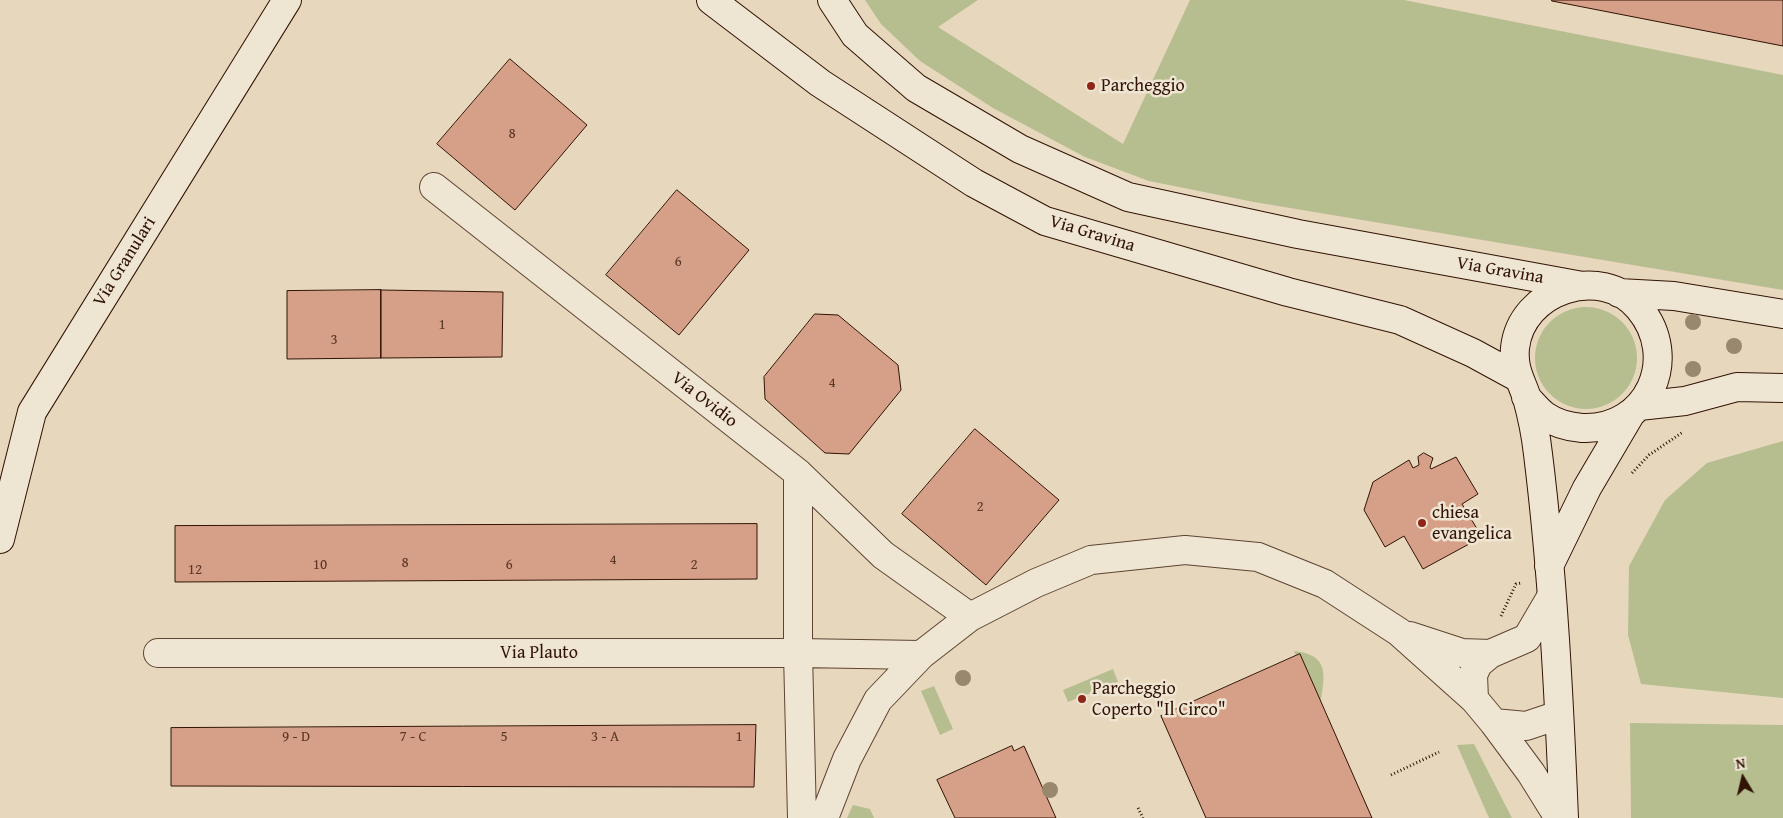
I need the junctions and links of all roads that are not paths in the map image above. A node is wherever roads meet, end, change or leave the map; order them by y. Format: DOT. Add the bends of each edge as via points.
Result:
graph roads {
  1 [pos="287,0"];
  2 [pos="711,0"];
  3 [pos="832,0"];
  4 [pos="434,187"];
  5 [pos="1579,285"];
  6 [pos="1620,293"];
  7 [pos="1783,314"];
  8 [pos="1522,387"];
  9 [pos="1783,388"];
  10 [pos="1635,411"];
  11 [pos="798,473"];
  12 [pos="0,539"];
  13 [pos="1550,581"];
  14 [pos="970,617"];
  15 [pos="1399,632"];
  16 [pos="158,653"];
  17 [pos="798,653"];
  18 [pos="1490,654"];
  19 [pos="921,655"];
  20 [pos="1474,699"];
  21 [pos="1560,715"];
  22 [pos="1494,722"];
  23 [pos="802,818"];
  24 [pos="824,818"];
  25 [pos="1559,818"];
  26 [pos="1564,818"];
  1 -- 12 [label="street, Via Granulari" via="32,412"];
  2 -- 8 [label="street, Via Gravina" via="820,83 974,183 1045,221 1288,292 1400,320 1473,353"];
  3 -- 5 [label="street, Via Gravina" via="855,34 916,88 1020,149 1128,197 1298,234"];
  4 -- 11 [label="street, Via Ovidio"];
  5 -- 6 [label="street" via="1600,286"];
  5 -- 8 [label="street" via="1555,292 1537,304 1523,324 1515,347"];
  6 -- 7 [label="street" via="1674,296"];
  6 -- 10 [label="street" via="1650,322 1657,342 1658,365 1653,387"];
  8 -- 10 [label="street" via="1546,417 1571,428 1596,429 1614,424"];
  8 -- 13 [label="street" via="1538,452"];
  9 -- 10 [label="street" via="1737,387"];
  10 -- 13 [label="street" via="1587,488"];
  11 -- 14 [label="street, Via Ovidio" via="883,555"];
  11 -- 17 [label="street"];
  13 -- 18 [label="street" via="1527,638"];
  13 -- 21 [label="street"];
  14 -- 15 [label="street" via="1090,560 1185,550 1258,557 1324,584"];
  14 -- 19 [label="street"];
  15 -- 18 [label="street" via="1462,653"];
  15 -- 20 [label="street"];
  16 -- 17 [label="street, Via Plauto"];
  17 -- 19 [label="street, Via Plauto"];
  17 -- 23 [label="street"];
  18 -- 20 [label="street" via="1478,664 1473,675"];
  19 -- 24 [label="street" via="878,700 847,759"];
  20 -- 22 [label="street"];
  21 -- 22 [label="street" via="1526,726"];
  21 -- 26 [label="street"];
  22 -- 25 [label="street"];
}
